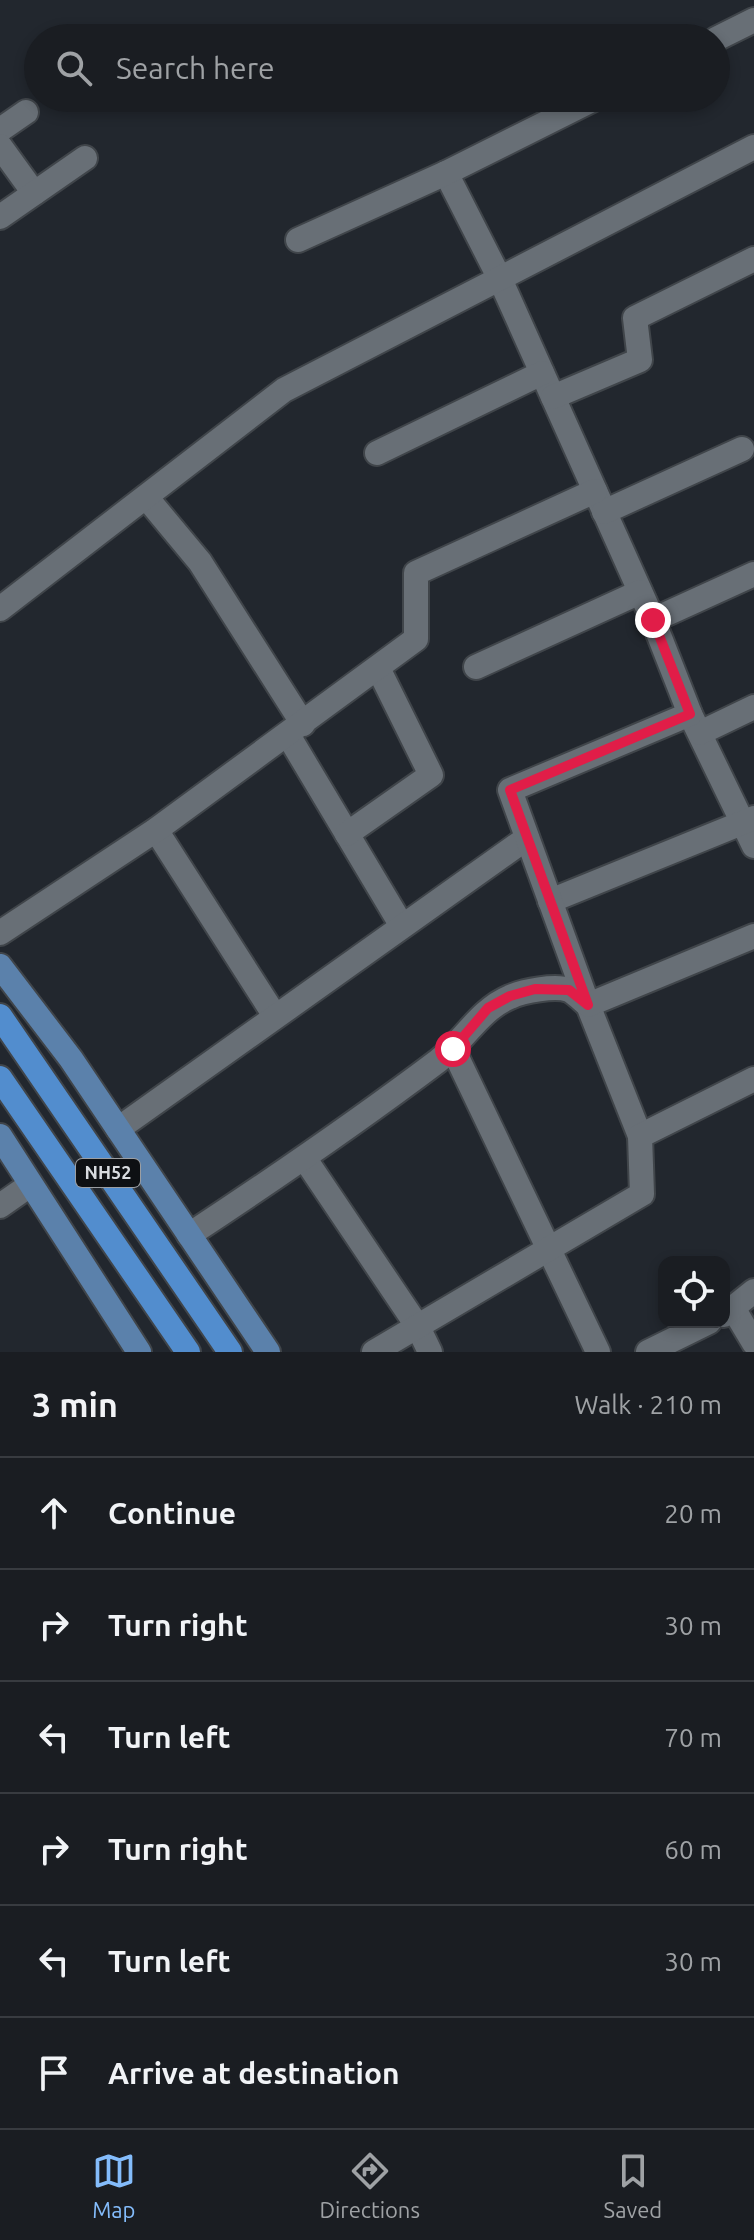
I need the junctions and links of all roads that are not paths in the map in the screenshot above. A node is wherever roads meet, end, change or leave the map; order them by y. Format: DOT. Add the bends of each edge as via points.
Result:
graph roads {
  1 [pos="754,20"];
  2 [pos="730,32"];
  3 [pos="26,112"];
  4 [pos="568,112"];
  5 [pos="0,130"];
  6 [pos="0,146"];
  7 [pos="754,147"];
  8 [pos="85,158"];
  9 [pos="446,173"];
  10 [pos="34,193"];
  11 [pos="0,217"];
  12 [pos="298,240"];
  13 [pos="754,259"];
  14 [pos="500,279"];
  15 [pos="542,373"];
  16 [pos="553,397"];
  17 [pos="742,449"];
  18 [pos="377,453"];
  19 [pos="146,497"];
  20 [pos="599,501"];
  21 [pos="754,574"];
  22 [pos="640,592"];
  23 [pos="0,609"];
  24 [pos="653,620"];
  25 [pos="476,667"];
  26 [pos="378,668"];
  27 [pos="754,707"];
  28 [pos="695,723"];
  29 [pos="296,730"];
  30 [pos="749,820"];
  31 [pos="156,830"];
  32 [pos="347,834"];
  33 [pos="527,838"];
  34 [pos="754,846"];
  35 [pos="550,901"];
  36 [pos="402,926"];
  37 [pos="0,933"];
  38 [pos="754,936"];
  39 [pos="0,966"];
  40 [pos="588,1005"];
  41 [pos="0,1016"];
  42 [pos="275,1016"];
  43 [pos="453,1049"];
  44 [pos="0,1078"];
  45 [pos="754,1079"];
  46 [pos="118,1129"];
  47 [pos="0,1136"];
  48 [pos="640,1136"];
  49 [pos="305,1159"];
  50 [pos="30,1185"];
  51 [pos="0,1206"];
  52 [pos="189,1235"];
  53 [pos="548,1250"];
  54 [pos="754,1291"];
  55 [pos="730,1310"];
  56 [pos="730,1314"];
  57 [pos="418,1327"];
  58 [pos="697,1328"];
  59 [pos="754,1343"];
  60 [pos="184,1347"];
  61 [pos="139,1352"];
  62 [pos="230,1352"];
  63 [pos="268,1352"];
  64 [pos="374,1352"];
  65 [pos="430,1352"];
  66 [pos="598,1352"];
  67 [pos="648,1352"];
  1 -- 2 [label="street"];
  3 -- 5 [label="street"];
  4 -- 9 [label="street"];
  6 -- 10 [label="street"];
  7 -- 14 [label="street"];
  8 -- 10 [label="street"];
  9 -- 12 [label="street"];
  9 -- 14 [label="street"];
  10 -- 11 [label="street"];
  13 -- 16 [label="street" via="635,318 640,360"];
  14 -- 15 [label="street"];
  14 -- 19 [label="street" via="284,390"];
  15 -- 16 [label="street"];
  15 -- 18 [label="street"];
  16 -- 20 [label="street"];
  17 -- 20 [label="street"];
  19 -- 23 [label="street"];
  19 -- 29 [label="street" via="200,562"];
  20 -- 22 [label="street"];
  20 -- 26 [label="street" via="416,573 416,639"];
  21 -- 24 [label="street"];
  22 -- 24 [label="street"];
  22 -- 25 [label="street"];
  24 -- 28 [label="street"];
  26 -- 29 [label="street"];
  26 -- 32 [label="street" via="431,775"];
  27 -- 28 [label="street"];
  28 -- 30 [label="street"];
  28 -- 33 [label="street" via="510,790"];
  29 -- 31 [label="street"];
  29 -- 32 [label="street"];
  30 -- 34 [label="street"];
  30 -- 35 [label="street"];
  31 -- 37 [label="street"];
  31 -- 42 [label="street"];
  32 -- 36 [label="street"];
  33 -- 35 [label="street"];
  33 -- 36 [label="street"];
  35 -- 40 [label="street"];
  36 -- 42 [label="street"];
  38 -- 40 [label="street"];
  39 -- 46 [label="main road"];
  40 -- 43 [label="street" via="569,990 535,989 510,996 488,1008"];
  40 -- 48 [label="street"];
  41 -- 62 [label="highway, NH52"];
  42 -- 46 [label="street"];
  43 -- 49 [label="street"];
  43 -- 53 [label="street"];
  44 -- 60 [label="highway, NH52"];
  45 -- 48 [label="street"];
  46 -- 52 [label="main road"];
  47 -- 50 [label="main road"];
  48 -- 53 [label="street" via="642,1194"];
  49 -- 52 [label="street"];
  49 -- 57 [label="street"];
  50 -- 51 [label="street"];
  50 -- 61 [label="main road"];
  52 -- 63 [label="main road"];
  53 -- 57 [label="street"];
  53 -- 66 [label="street"];
  54 -- 55 [label="street"];
  56 -- 59 [label="street"];
  57 -- 64 [label="street"];
  57 -- 65 [label="street"];
  58 -- 67 [label="street"];
}
